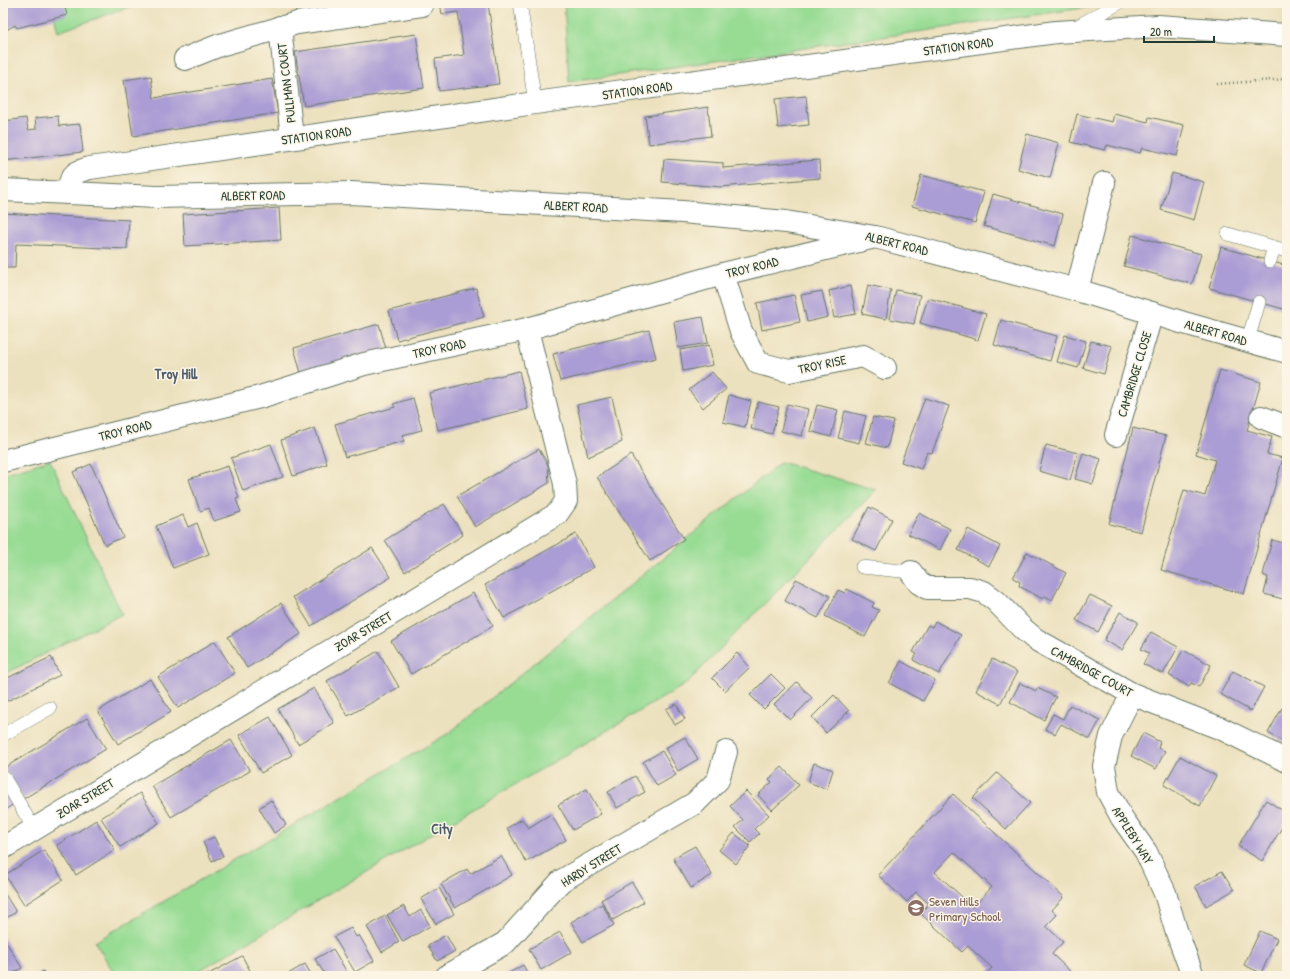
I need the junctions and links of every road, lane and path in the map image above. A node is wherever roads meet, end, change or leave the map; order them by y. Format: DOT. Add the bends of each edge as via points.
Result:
graph roads {
  1 [pos="520,3"];
  2 [pos="1119,3"];
  3 [pos="422,5"];
  4 [pos="280,27"];
  5 [pos="1069,31"];
  6 [pos="1287,35"];
  7 [pos="185,59"];
  8 [pos="1287,79"];
  9 [pos="1217,84"];
  10 [pos="535,103"];
  11 [pos="292,138"];
  12 [pos="1104,183"];
  13 [pos="3,190"];
  14 [pos="68,193"];
  15 [pos="1228,234"];
  16 [pos="875,237"];
  17 [pos="1274,247"];
  18 [pos="1287,251"];
  19 [pos="1270,261"];
  20 [pos="723,274"];
  21 [pos="1076,290"];
  22 [pos="1259,302"];
  23 [pos="1152,313"];
  24 [pos="527,329"];
  25 [pos="1248,340"];
  26 [pos="1287,352"];
  27 [pos="885,368"];
  28 [pos="1261,417"];
  29 [pos="1287,427"];
  30 [pos="1116,434"];
  31 [pos="3,461"];
  32 [pos="862,567"];
  33 [pos="911,572"];
  34 [pos="1132,694"];
  35 [pos="50,708"];
  36 [pos="3,735"];
  37 [pos="726,752"];
  38 [pos="1287,762"];
  39 [pos="3,776"];
  40 [pos="34,829"];
  41 [pos="3,848"];
  42 [pos="447,976"];
  43 [pos="1193,976"];
  1 -- 10 [label="lane"];
  2 -- 5 [label="lane"];
  3 -- 4 [label="street, PULLMAN COURT"];
  4 -- 7 [label="street, PULLMAN COURT" via="220,45"];
  4 -- 11 [label="street, PULLMAN COURT"];
  5 -- 6 [label="street, STATION ROAD" via="1158,26"];
  5 -- 10 [label="street, STATION ROAD"];
  8 -- 9 [label="path"];
  10 -- 11 [label="street, STATION ROAD"];
  11 -- 14 [label="street, STATION ROAD" via="80,170 71,178"];
  12 -- 21 [label="street"];
  13 -- 14 [label="street"];
  14 -- 16 [label="street, ALBERT ROAD" via="156,197 351,192 682,212 786,222"];
  15 -- 17 [label="lane"];
  16 -- 20 [label="street, TROY ROAD"];
  16 -- 21 [label="street, ALBERT ROAD"];
  17 -- 18 [label="lane"];
  17 -- 19 [label="lane"];
  20 -- 24 [label="street, TROY ROAD"];
  20 -- 27 [label="street, TROY RISE" via="741,332 758,364 789,371 863,356"];
  21 -- 23 [label="street, ALBERT ROAD"];
  22 -- 25 [label="lane"];
  23 -- 25 [label="street, ALBERT ROAD"];
  23 -- 30 [label="street, CAMBRIDGE CLOSE"];
  24 -- 31 [label="street, TROY ROAD" via="364,364 260,397"];
  24 -- 40 [label="street, ZOAR STREET" via="565,484 566,501 557,514"];
  25 -- 26 [label="street, ALBERT ROAD"];
  28 -- 29 [label="street"];
  32 -- 33 [label="lane"];
  33 -- 34 [label="street, CAMBRIDGE COURT" via="919,583 928,588 970,588 984,592 1036,638"];
  34 -- 38 [label="street, CAMBRIDGE COURT" via="1222,728"];
  34 -- 43 [label="street, APPLEBY WAY" via="1111,736 1104,766 1108,792 1150,859 1165,892"];
  35 -- 36 [label="lane"];
  37 -- 42 [label="street, HARDY STREET" via="718,780 695,803 561,881 505,943"];
  39 -- 40 [label="lane"];
  40 -- 41 [label="street, ZOAR STREET"];
}
